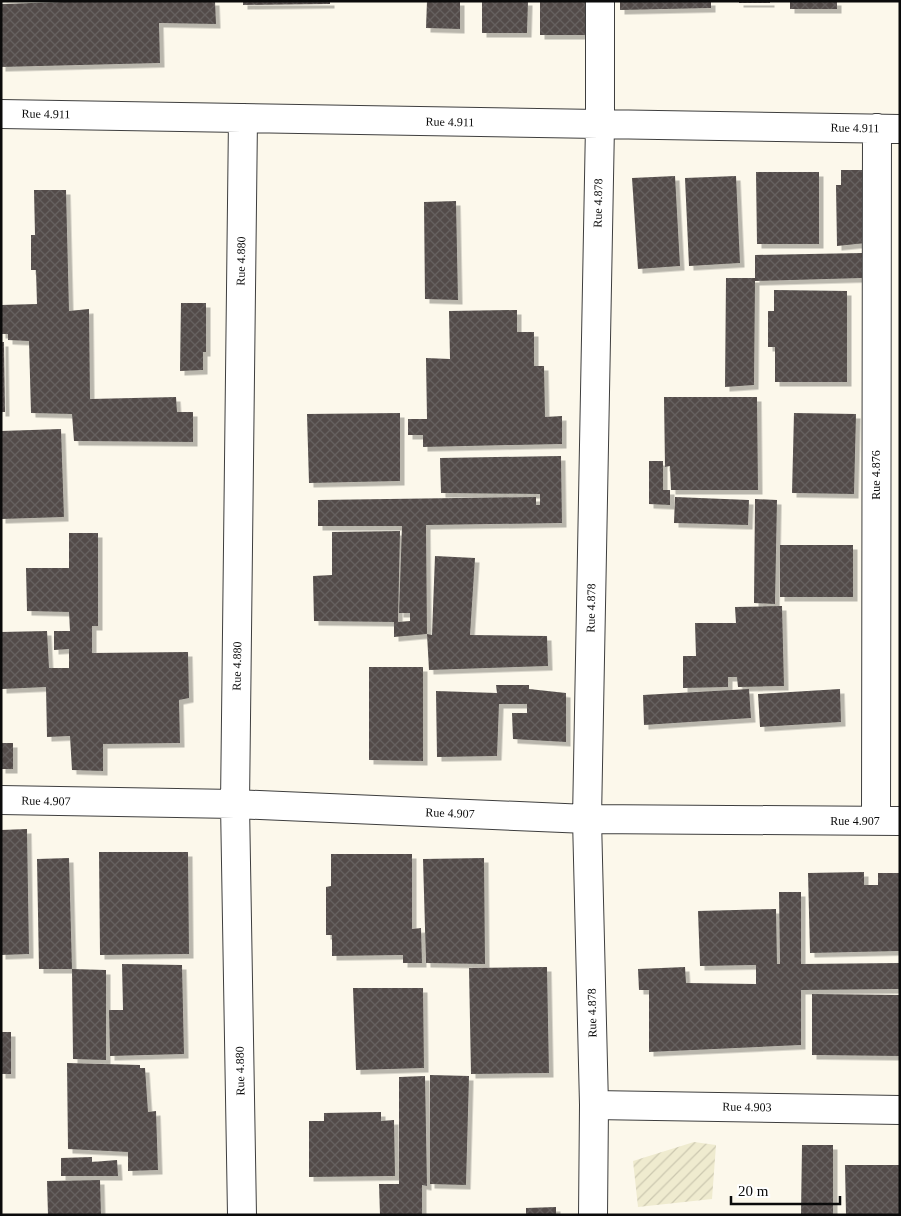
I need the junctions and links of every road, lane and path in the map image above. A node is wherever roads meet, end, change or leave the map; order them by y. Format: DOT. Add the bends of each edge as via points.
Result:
graph roads {
  1 [pos="600,1"];
  2 [pos="1,114"];
  3 [pos="243,118"];
  4 [pos="600,125"];
  5 [pos="888,128"];
  6 [pos="1,800"];
  7 [pos="235,804"];
  8 [pos="587,819"];
  9 [pos="888,821"];
  10 [pos="594,1105"];
  11 [pos="900,1110"];
  12 [pos="242,1215"];
  13 [pos="594,1215"];
  1 -- 4 [label="street, Rue 4.878"];
  2 -- 3 [label="street, Rue 4.911"];
  3 -- 4 [label="street, Rue 4.911"];
  3 -- 7 [label="street, Rue 4.880"];
  4 -- 5 [label="street, Rue 4.911"];
  4 -- 8 [label="street, Rue 4.878"];
  5 -- 9 [label="street, Rue 4.876"];
  6 -- 7 [label="street, Rue 4.907"];
  7 -- 8 [label="street, Rue 4.907"];
  7 -- 12 [label="street, Rue 4.880"];
  8 -- 9 [label="street, Rue 4.907"];
  8 -- 10 [label="street, Rue 4.878"];
  10 -- 11 [label="street, Rue 4.903"];
  10 -- 13 [label="street, Rue 4.878"];
}
